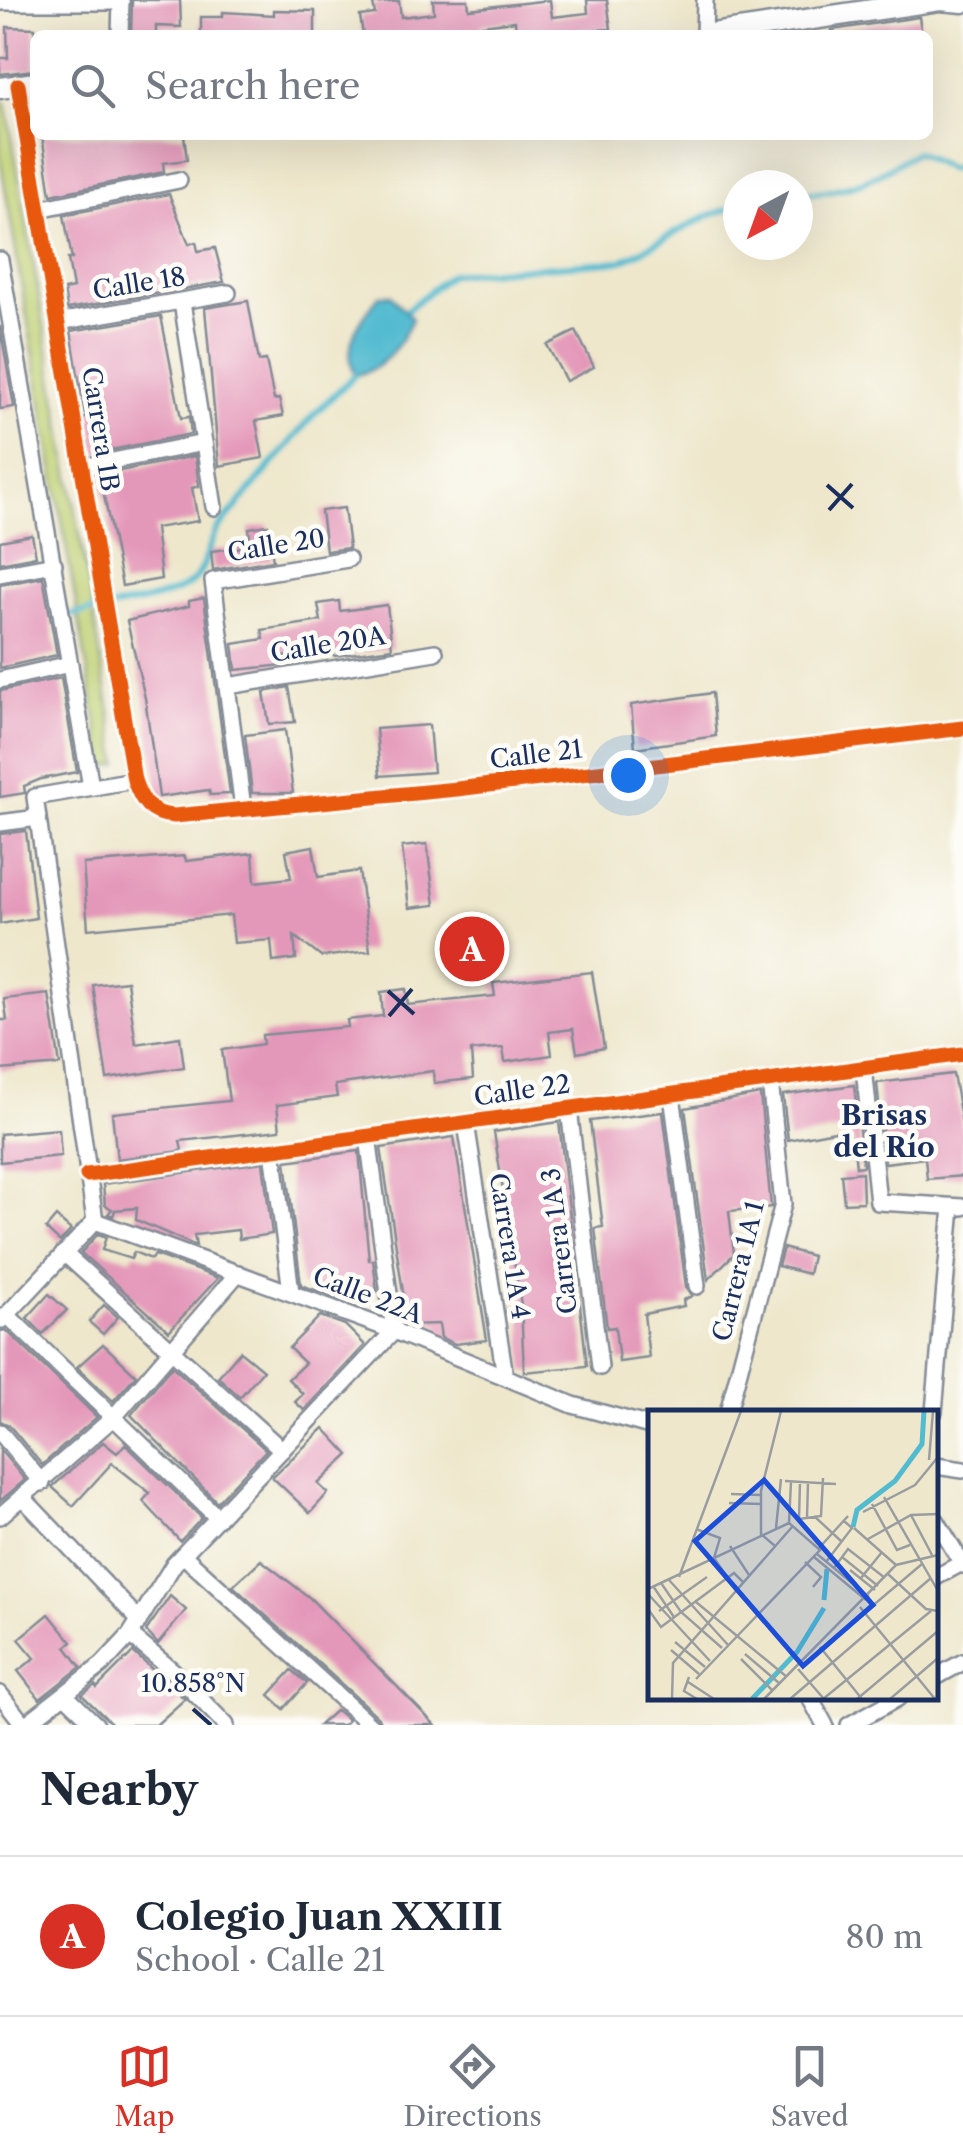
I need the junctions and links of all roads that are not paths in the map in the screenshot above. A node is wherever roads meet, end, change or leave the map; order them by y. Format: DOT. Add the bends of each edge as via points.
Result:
graph roads {
  1 [pos="705,0"];
  2 [pos="121,1"];
  3 [pos="0,2"];
  4 [pos="963,2"];
  5 [pos="120,30"];
  6 [pos="704,30"];
  7 [pos="738,30"];
  8 [pos="18,86"];
  9 [pos="178,180"];
  10 [pos="39,209"];
  11 [pos="0,260"];
  12 [pos="228,293"];
  13 [pos="182,302"];
  14 [pos="58,322"];
  15 [pos="204,444"];
  16 [pos="82,467"];
  17 [pos="214,507"];
  18 [pos="348,559"];
  19 [pos="54,564"];
  20 [pos="0,574"];
  21 [pos="435,652"];
  22 [pos="70,664"];
  23 [pos="0,680"];
  24 [pos="228,686"];
  25 [pos="963,728"];
  26 [pos="134,780"];
  27 [pos="91,787"];
  28 [pos="243,808"];
  29 [pos="38,818"];
  30 [pos="0,822"];
  31 [pos="962,1054"];
  32 [pos="963,1062"];
  33 [pos="864,1068"];
  34 [pos="770,1081"];
  35 [pos="672,1095"];
  36 [pos="568,1109"];
  37 [pos="466,1123"];
  38 [pos="368,1136"];
  39 [pos="273,1150"];
  40 [pos="88,1175"];
  41 [pos="957,1207"];
  42 [pos="94,1220"];
  43 [pos="64,1253"];
  44 [pos="238,1273"];
  45 [pos="697,1286"];
  46 [pos="291,1292"];
  47 [pos="3,1318"];
  48 [pos="394,1331"];
  49 [pos="172,1349"];
  50 [pos="600,1367"];
  51 [pos="505,1376"];
  52 [pos="729,1410"];
  53 [pos="934,1410"];
  54 [pos="112,1418"];
  55 [pos="648,1426"];
  56 [pos="0,1432"];
  57 [pos="282,1450"];
  58 [pos="938,1466"];
  59 [pos="963,1470"];
  60 [pos="42,1483"];
  61 [pos="23,1498"];
  62 [pos="0,1516"];
  63 [pos="218,1518"];
  64 [pos="938,1523"];
  65 [pos="183,1555"];
  66 [pos="962,1564"];
  67 [pos="938,1576"];
  68 [pos="139,1620"];
  69 [pos="130,1635"];
  70 [pos="963,1662"];
  71 [pos="938,1676"];
  72 [pos="0,1694"];
  73 [pos="66,1696"];
  74 [pos="811,1700"];
  75 [pos="894,1700"];
  76 [pos="24,1725"];
  77 [pos="96,1725"];
  78 [pos="226,1725"];
  79 [pos="370,1725"];
  80 [pos="826,1725"];
  81 [pos="849,1725"];
  1 -- 6 [label="street"];
  2 -- 3 [label="street"];
  2 -- 5 [label="street"];
  4 -- 7 [label="street"];
  8 -- 10 [label="street, Carrera 1B"];
  9 -- 10 [label="street"];
  10 -- 14 [label="street, Carrera 1B"];
  11 -- 19 [label="street"];
  12 -- 13 [label="street, Calle 18"];
  13 -- 14 [label="street, Calle 18"];
  13 -- 15 [label="street"];
  14 -- 16 [label="street, Carrera 1B"];
  15 -- 16 [label="street"];
  15 -- 17 [label="street"];
  16 -- 26 [label="street, Carrera 1B"];
  18 -- 24 [label="street, Calle 20" via="213,581"];
  19 -- 20 [label="street"];
  19 -- 22 [label="street"];
  21 -- 24 [label="street, Calle 20A"];
  22 -- 23 [label="street"];
  22 -- 27 [label="street"];
  24 -- 28 [label="street"];
  25 -- 28 [label="street, Calle 21"];
  26 -- 27 [label="street"];
  26 -- 28 [label="street, Calle 21" via="141,802 162,816"];
  27 -- 29 [label="street" via="35,797"];
  29 -- 30 [label="street"];
  29 -- 40 [label="street"];
  31 -- 32 [label="street"];
  31 -- 33 [label="street, Calle 22"];
  33 -- 34 [label="street, Calle 22"];
  33 -- 41 [label="street" via="878,1202"];
  34 -- 35 [label="street, Calle 22"];
  34 -- 52 [label="street, Carrera 1A 1" via="784,1204"];
  35 -- 36 [label="street, Calle 22"];
  35 -- 45 [label="street"];
  36 -- 37 [label="street, Calle 22"];
  36 -- 50 [label="street, Carrera 1A 3"];
  37 -- 38 [label="street, Calle 22"];
  37 -- 51 [label="street, Carrera 1A 4"];
  38 -- 39 [label="street, Calle 22"];
  38 -- 48 [label="street"];
  39 -- 40 [label="street, Calle 22"];
  39 -- 46 [label="street"];
  40 -- 42 [label="street"];
  41 -- 53 [label="street"];
  42 -- 43 [label="street"];
  42 -- 44 [label="street, Calle 22A"];
  43 -- 47 [label="street"];
  43 -- 49 [label="street"];
  44 -- 46 [label="street, Calle 22A"];
  44 -- 49 [label="street"];
  46 -- 48 [label="street, Calle 22A"];
  47 -- 54 [label="street"];
  48 -- 51 [label="street, Calle 22A"];
  48 -- 57 [label="street"];
  49 -- 54 [label="street"];
  49 -- 57 [label="street"];
  51 -- 55 [label="street, Calle 22A"];
  54 -- 60 [label="street"];
  54 -- 63 [label="street"];
  56 -- 60 [label="street"];
  57 -- 63 [label="street"];
  58 -- 59 [label="street"];
  60 -- 61 [label="street"];
  61 -- 62 [label="street"];
  61 -- 68 [label="street"];
  63 -- 65 [label="street"];
  64 -- 66 [label="street"];
  65 -- 68 [label="street"];
  65 -- 79 [label="street"];
  66 -- 67 [label="street"];
  68 -- 69 [label="street"];
  69 -- 73 [label="street"];
  69 -- 78 [label="street"];
  70 -- 71 [label="street"];
  72 -- 76 [label="street"];
  73 -- 76 [label="street"];
  73 -- 77 [label="street"];
  74 -- 80 [label="street"];
  75 -- 81 [label="street"];
}
